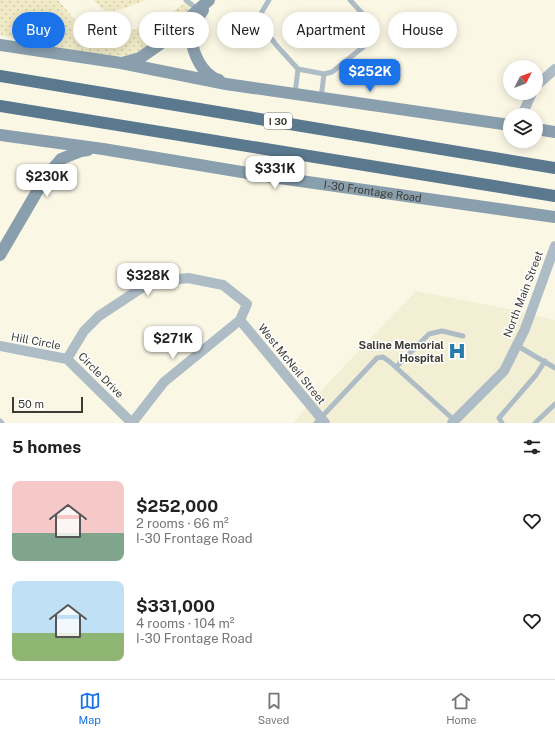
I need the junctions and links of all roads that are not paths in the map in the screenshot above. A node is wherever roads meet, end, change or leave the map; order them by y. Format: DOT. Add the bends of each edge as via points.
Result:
graph roads {
  1 [pos="186,0"];
  2 [pos="210,0"];
  3 [pos="269,0"];
  4 [pos="350,0"];
  5 [pos="198,10"];
  6 [pos="0,45"];
  7 [pos="122,63"];
  8 [pos="298,69"];
  9 [pos="555,69"];
  10 [pos="324,74"];
  11 [pos="0,76"];
  12 [pos="543,80"];
  13 [pos="226,84"];
  14 [pos="295,94"];
  15 [pos="321,98"];
  16 [pos="0,106"];
  17 [pos="503,124"];
  18 [pos="543,130"];
  19 [pos="555,132"];
  20 [pos="0,135"];
  21 [pos="103,149"];
  22 [pos="555,168"];
  23 [pos="555,196"];
  24 [pos="555,217"];
  25 [pos="555,246"];
  26 [pos="0,255"];
  27 [pos="240,320"];
  28 [pos="463,336"];
  29 [pos="516,345"];
  30 [pos="0,346"];
  31 [pos="68,359"];
  32 [pos="545,361"];
  33 [pos="396,367"];
  34 [pos="555,368"];
  35 [pos="555,404"];
  36 [pos="320,421"];
  37 [pos="453,422"];
  38 [pos="132,423"];
  39 [pos="502,423"];
  40 [pos="535,423"];
  1 -- 5 [label="lane"];
  2 -- 5 [label="main road"];
  2 -- 13 [label="main road" via="198,18 192,34 193,47 198,62 210,76"];
  3 -- 8 [label="lane" via="259,22"];
  4 -- 10 [label="lane" via="373,25 375,31 372,40 332,72"];
  5 -- 7 [label="main road" via="140,58"];
  6 -- 7 [label="main road"];
  7 -- 13 [label="main road"];
  8 -- 10 [label="lane"];
  8 -- 14 [label="lane"];
  9 -- 12 [label="street"];
  10 -- 15 [label="lane"];
  11 -- 22 [label="highway, I 30"];
  13 -- 14 [label="main road"];
  14 -- 15 [label="main road"];
  15 -- 17 [label="main road"];
  16 -- 23 [label="highway"];
  18 -- 19 [label="main road"];
  20 -- 21 [label="main road, I-30 Frontage Road"];
  21 -- 24 [label="main road, I-30 Frontage Road" via="272,177"];
  21 -- 26 [label="main road" via="81,151 61,159 45,178"];
  25 -- 29 [label="street, North Main Street" via="525,329"];
  27 -- 31 [label="street, Circle Drive" via="247,304 222,285 188,278 149,283 99,316 84,331"];
  27 -- 36 [label="street, West McNeil Street"];
  27 -- 38 [label="street" via="164,382"];
  28 -- 33 [label="lane" via="442,331 429,334"];
  29 -- 32 [label="lane"];
  29 -- 37 [label="street, North Main Street" via="504,371"];
  30 -- 31 [label="street, Hill Circle"];
  31 -- 38 [label="street, Circle Drive"];
  32 -- 34 [label="lane"];
  32 -- 39 [label="lane" via="499,418"];
  33 -- 36 [label="lane" via="383,357 377,358"];
  33 -- 37 [label="lane"];
  35 -- 40 [label="lane"];
}
